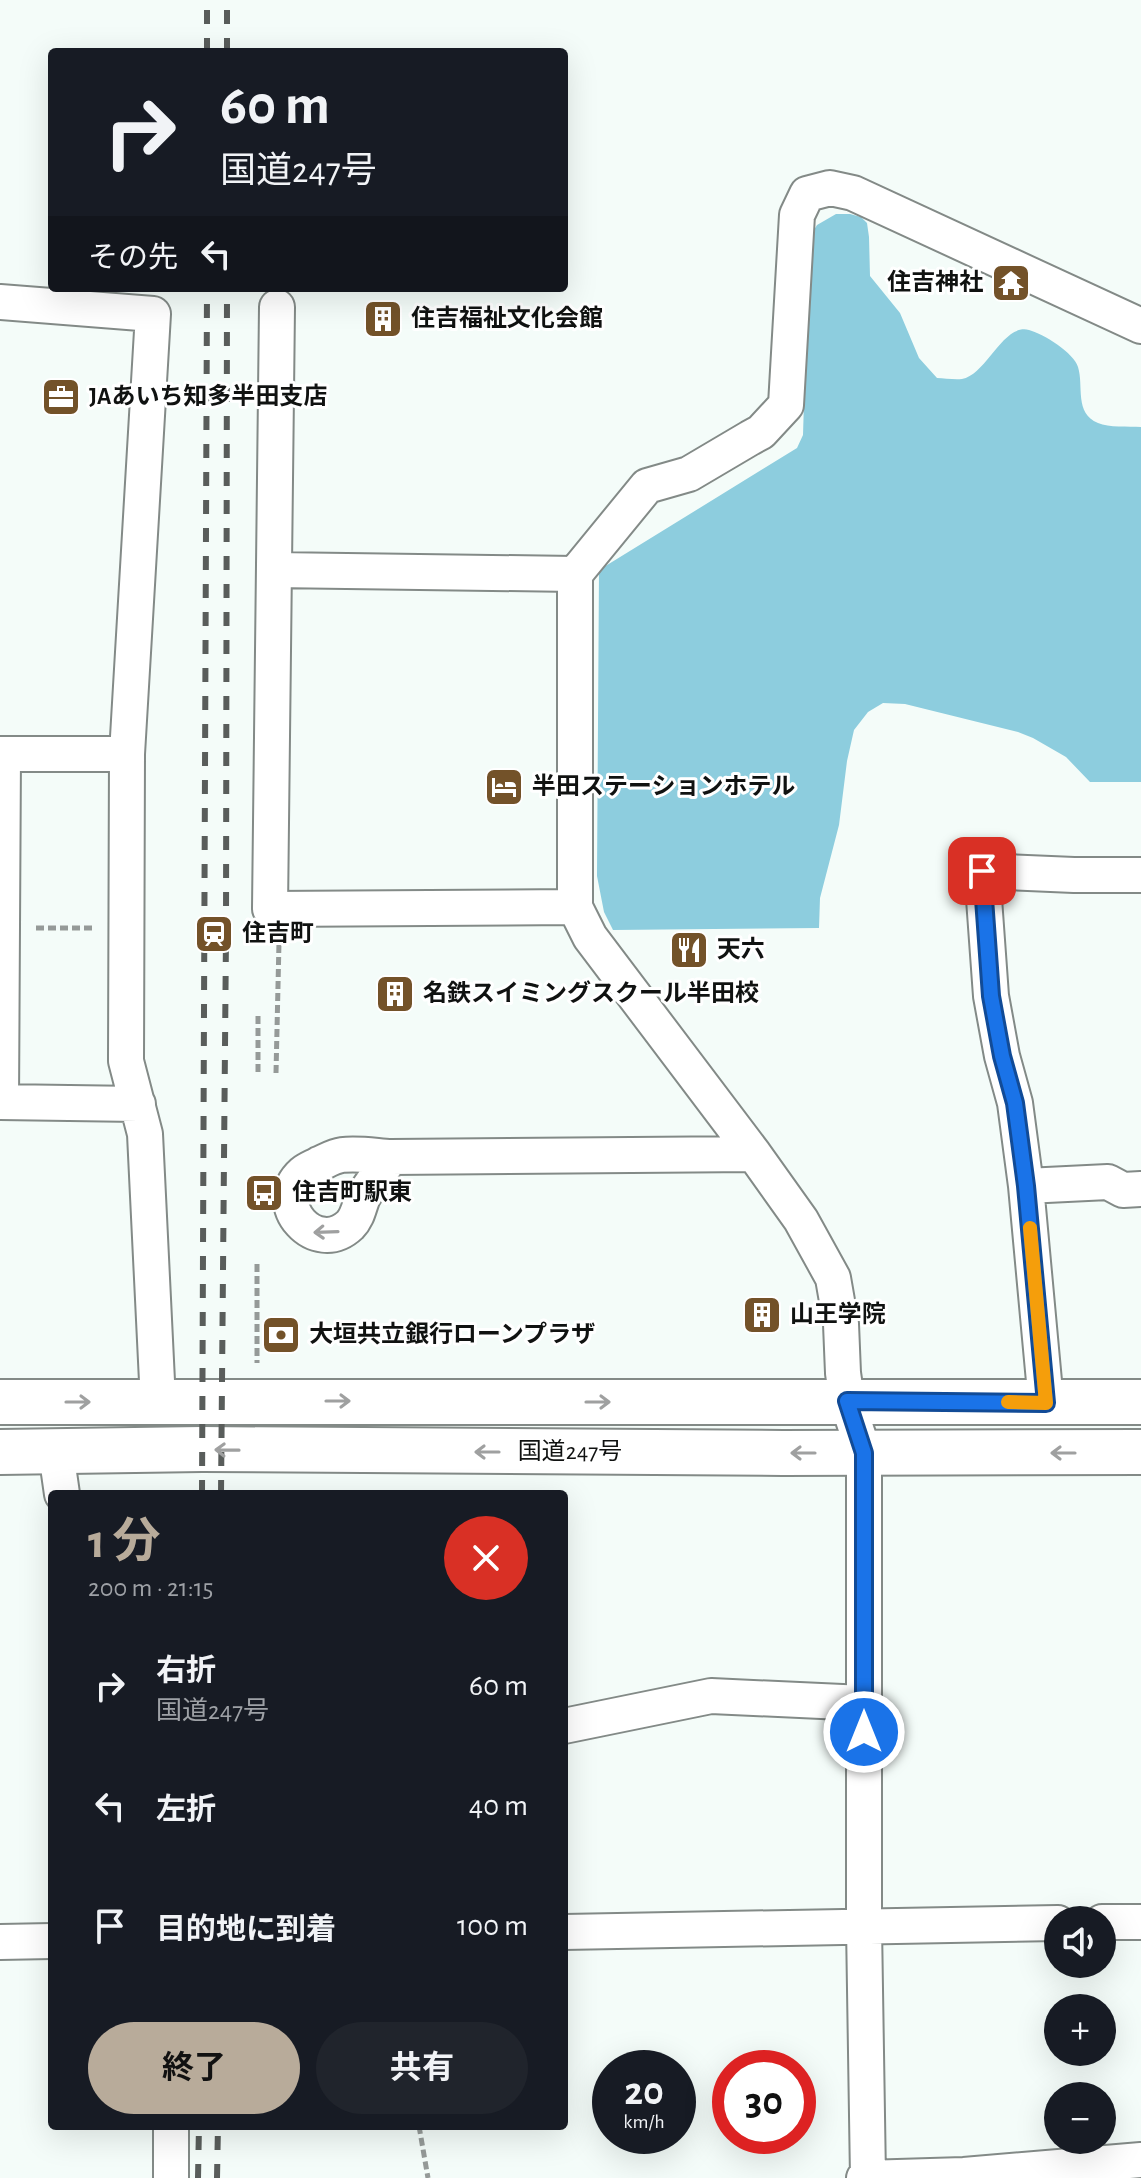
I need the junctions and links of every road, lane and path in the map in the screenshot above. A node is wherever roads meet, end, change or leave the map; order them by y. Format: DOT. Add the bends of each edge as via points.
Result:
graph roads {
  1 [pos="0,302"];
  2 [pos="277,307"];
  3 [pos="1141,326"];
  4 [pos="274,570"];
  5 [pos="575,574"];
  6 [pos="1,754"];
  7 [pos="127,754"];
  8 [pos="1141,875"];
  9 [pos="575,907"];
  10 [pos="280,908"];
  11 [pos="30,928"];
  12 [pos="99,928"];
  13 [pos="258,1015"];
  14 [pos="258,1072"];
  15 [pos="276,1073"];
  16 [pos="0,1102"];
  17 [pos="138,1104"];
  18 [pos="754,1154"];
  19 [pos="391,1157"];
  20 [pos="1026,1186"];
  21 [pos="1141,1189"];
  22 [pos="257,1264"];
  23 [pos="257,1372"];
  24 [pos="847,1401"];
  25 [pos="0,1402"];
  26 [pos="158,1402"];
  27 [pos="1141,1402"];
  28 [pos="1046,1403"];
  29 [pos="0,1452"];
  30 [pos="1141,1452"];
  31 [pos="864,1453"];
  32 [pos="59,1473"];
  33 [pos="864,1703"];
  34 [pos="568,1725"];
  35 [pos="1116,1922"];
  36 [pos="1141,1922"];
  37 [pos="1044,1923"];
  38 [pos="864,1926"];
  39 [pos="568,1932"];
  40 [pos="48,1941"];
  41 [pos="0,1942"];
  42 [pos="171,2130"];
  43 [pos="420,2130"];
  44 [pos="1141,2160"];
  45 [pos="171,2178"];
  46 [pos="428,2178"];
  47 [pos="867,2178"];
  1 -- 7 [label="street" via="153,314"];
  2 -- 4 [label="street"];
  3 -- 5 [label="street" via="853,193 830,188 807,194 797,215 786,405 761,432 689,474 647,486"];
  4 -- 5 [label="street"];
  4 -- 10 [label="street" via="270,909"];
  5 -- 9 [label="street"];
  6 -- 7 [label="street"];
  6 -- 16 [label="street"];
  7 -- 17 [label="street" via="126,1061"];
  8 -- 20 [label="street" via="982,871 991,996 1015,1103"];
  9 -- 10 [label="street"];
  9 -- 18 [label="street" via="590,937"];
  10 -- 15 [label="path"];
  11 -- 12 [label="path"];
  13 -- 14 [label="path"];
  16 -- 17 [label="street"];
  17 -- 26 [label="street" via="145,1134"];
  18 -- 19 [label="street"];
  18 -- 24 [label="street" via="801,1220 833,1278"];
  20 -- 21 [label="street" via="1108,1182 1123,1190"];
  20 -- 28 [label="street"];
  22 -- 23 [label="path"];
  26 -- 24 [label="highway, 国道247号, one-way"];
  24 -- 28 [label="highway, 国道247号"];
  24 -- 31 [label="street"];
  25 -- 26 [label="highway, 国道247号, one-way"];
  27 -- 28 [label="highway, 国道247号"];
  29 -- 32 [label="highway, 国道247号"];
  30 -- 31 [label="highway, 国道247号, one-way"];
  31 -- 32 [label="highway, 国道247号, one-way" via="202,1449"];
  31 -- 33 [label="street"];
  33 -- 34 [label="street" via="711,1696"];
  33 -- 38 [label="street"];
  35 -- 36 [label="street"];
  37 -- 38 [label="street"];
  38 -- 39 [label="street"];
  38 -- 47 [label="street"];
  40 -- 41 [label="street"];
  42 -- 45 [label="street"];
  43 -- 46 [label="path"];
  44 -- 47 [label="street"];
}
